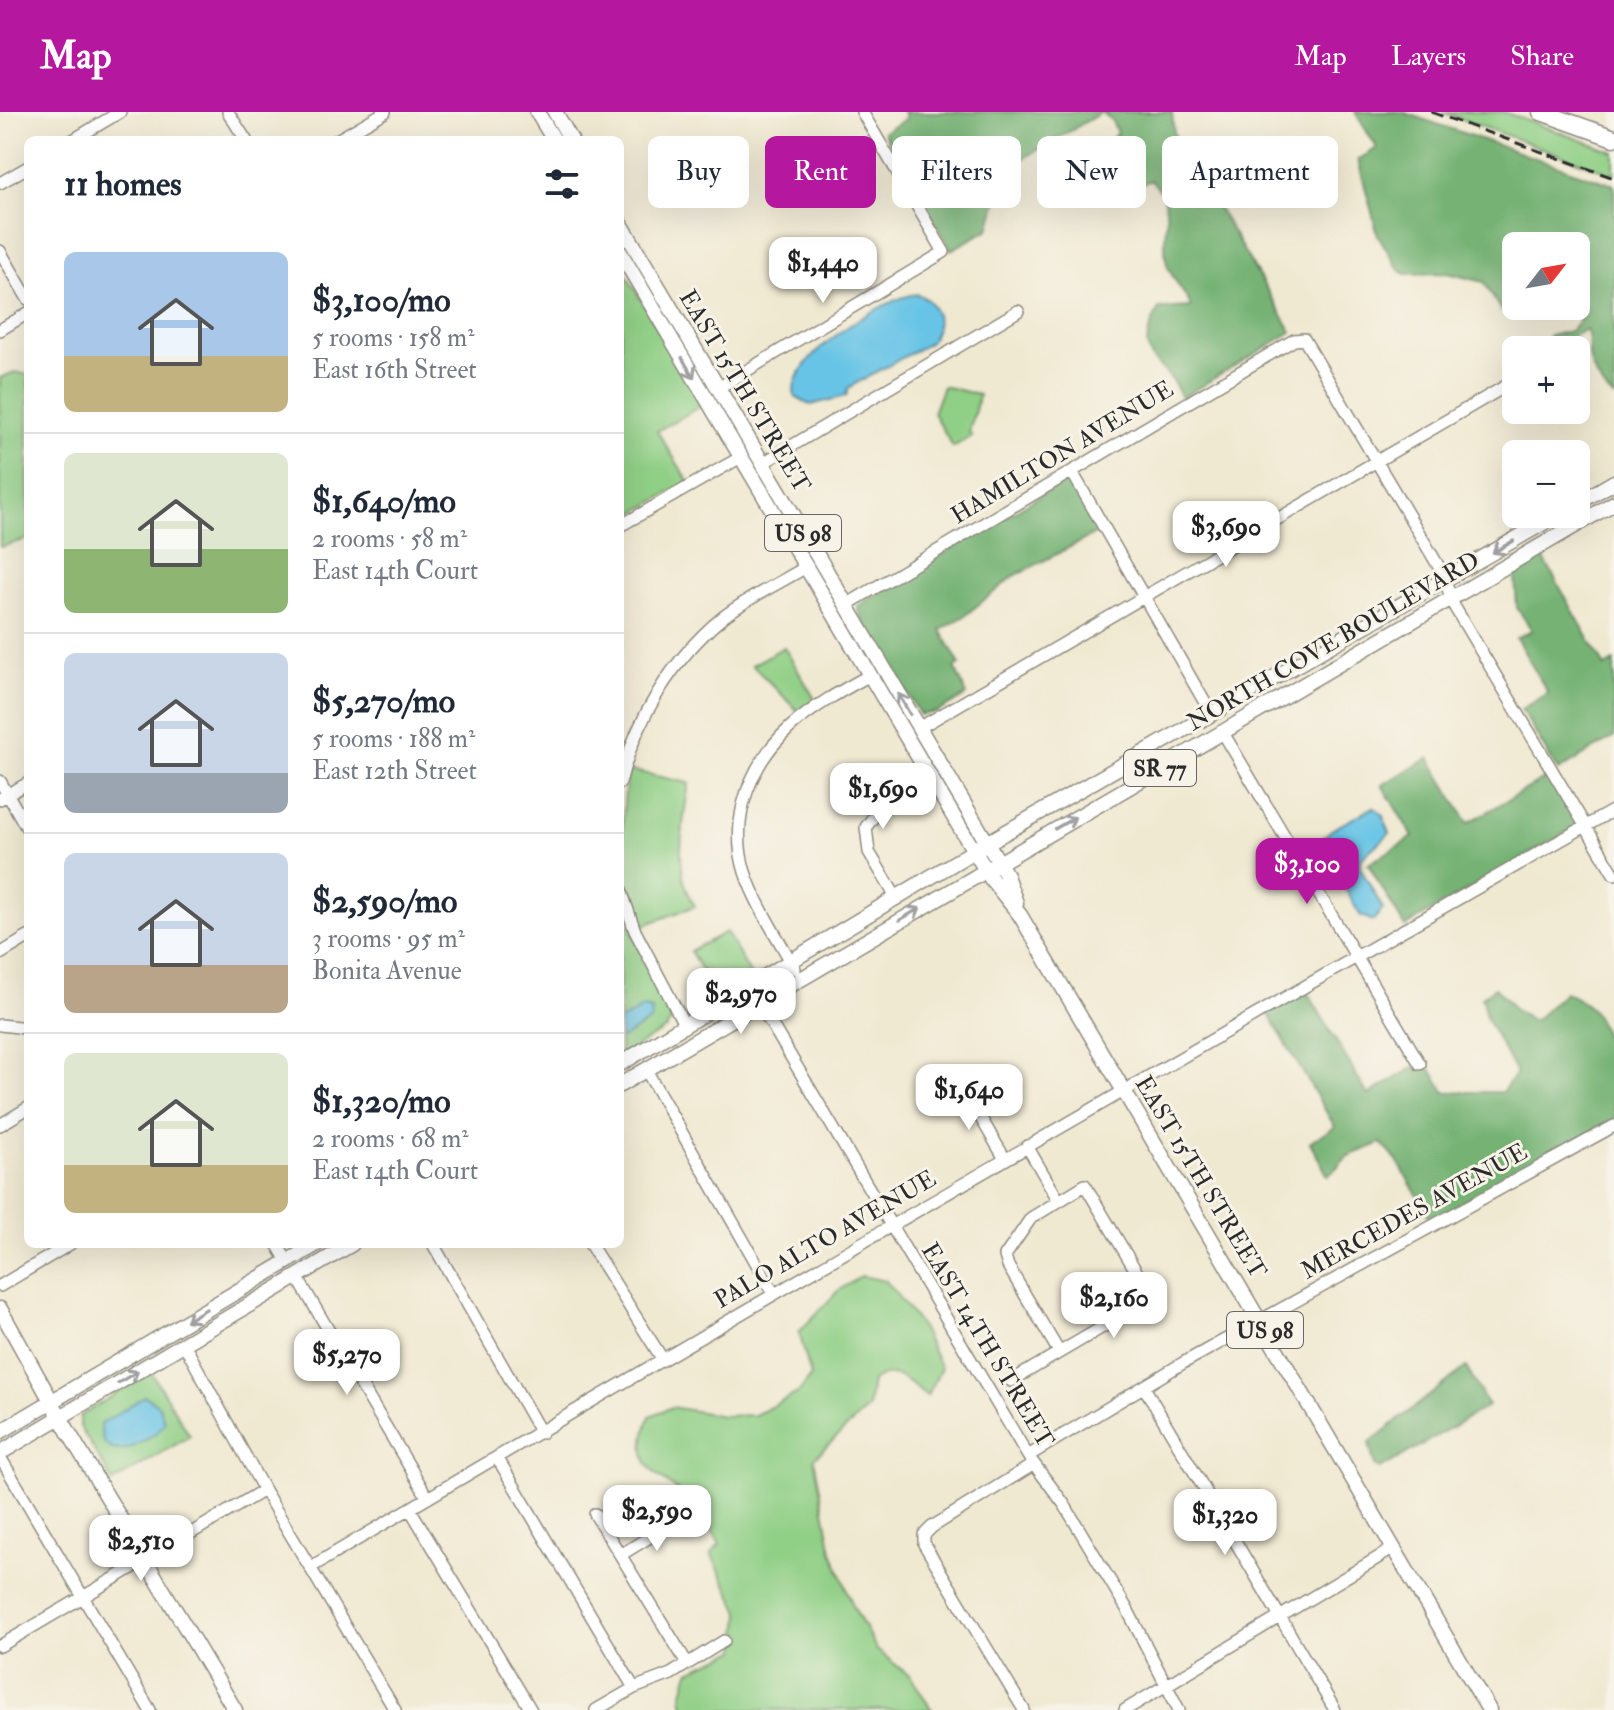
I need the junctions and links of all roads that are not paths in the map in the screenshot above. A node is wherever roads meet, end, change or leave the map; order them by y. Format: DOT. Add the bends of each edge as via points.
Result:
graph roads {
  1 [pos="120,112"];
  2 [pos="228,112"];
  3 [pos="385,112"];
  4 [pos="537,112"];
  5 [pos="555,112"];
  6 [pos="862,112"];
  7 [pos="1551,114"];
  8 [pos="80,136"];
  9 [pos="243,136"];
  10 [pos="344,136"];
  11 [pos="552,136"];
  12 [pos="569,136"];
  13 [pos="1614,138"];
  14 [pos="24,169"];
  15 [pos="0,183"];
  16 [pos="624,248"];
  17 [pos="0,251"];
  18 [pos="24,292"];
  19 [pos="1018,311"];
  20 [pos="24,315"];
  21 [pos="0,330"];
  22 [pos="1502,388"];
  23 [pos="712,392"];
  24 [pos="747,453"];
  25 [pos="1377,460"];
  26 [pos="756,467"];
  27 [pos="1072,472"];
  28 [pos="1614,482"];
  29 [pos="1590,496"];
  30 [pos="1614,503"];
  31 [pos="624,524"];
  32 [pos="1535,528"];
  33 [pos="812,563"];
  34 [pos="1446,580"];
  35 [pos="1142,598"];
  36 [pos="1451,598"];
  37 [pos="840,609"];
  38 [pos="876,671"];
  39 [pos="1211,713"];
  40 [pos="1222,731"];
  41 [pos="912,732"];
  42 [pos="624,772"];
  43 [pos="932,780"];
  44 [pos="0,781"];
  45 [pos="24,785"];
  46 [pos="4,796"];
  47 [pos="1614,810"];
  48 [pos="24,824"];
  49 [pos="1586,826"];
  50 [pos="980,847"];
  51 [pos="992,866"];
  52 [pos="1614,874"];
  53 [pos="624,899"];
  54 [pos="897,899"];
  55 [pos="24,939"];
  56 [pos="0,954"];
  57 [pos="1359,959"];
  58 [pos="793,966"];
  59 [pos="759,1003"];
  60 [pos="0,1025"];
  61 [pos="685,1026"];
  62 [pos="24,1028"];
  63 [pos="624,1062"];
  64 [pos="1420,1064"];
  65 [pos="646,1070"];
  66 [pos="624,1083"];
  67 [pos="962,1086"];
  68 [pos="1124,1091"];
  69 [pos="24,1110"];
  70 [pos="0,1125"];
  71 [pos="1614,1126"];
  72 [pos="1027,1146"];
  73 [pos="1005,1159"];
  74 [pos="1059,1201"];
  75 [pos="891,1227"];
  76 [pos="63,1248"];
  77 [pos="279,1248"];
  78 [pos="310,1248"];
  79 [pos="345,1248"];
  80 [pos="435,1248"];
  81 [pos="593,1248"];
  82 [pos="287,1261"];
  83 [pos="297,1277"];
  84 [pos="0,1286"];
  85 [pos="774,1294"];
  86 [pos="0,1309"];
  87 [pos="1260,1321"];
  88 [pos="184,1344"];
  89 [pos="1059,1352"];
  90 [pos="663,1360"];
  91 [pos="1011,1381"];
  92 [pos="1144,1387"];
  93 [pos="53,1401"];
  94 [pos="61,1417"];
  95 [pos="0,1432"];
  96 [pos="541,1433"];
  97 [pos="0,1455"];
  98 [pos="498,1459"];
  99 [pos="1031,1460"];
  100 [pos="264,1490"];
  101 [pos="428,1498"];
  102 [pos="410,1509"];
  103 [pos="595,1514"];
  104 [pos="674,1522"];
  105 [pos="1394,1548"];
  106 [pos="622,1554"];
  107 [pos="145,1561"];
  108 [pos="311,1567"];
  109 [pos="84,1597"];
  110 [pos="1280,1615"];
  111 [pos="724,1641"];
  112 [pos="0,1646"];
  113 [pos="687,1663"];
  114 [pos="1165,1685"];
  115 [pos="634,1688"];
  116 [pos="150,1710"];
  117 [pos="235,1710"];
  118 [pos="395,1710"];
  119 [pos="531,1710"];
  120 [pos="596,1710"];
  121 [pos="1024,1710"];
  122 [pos="1125,1710"];
  123 [pos="1179,1710"];
  124 [pos="1335,1710"];
  125 [pos="1489,1710"];
  1 -- 8 [label="street"];
  2 -- 9 [label="street"];
  3 -- 10 [label="street"];
  4 -- 11 [label="main road"];
  5 -- 12 [label="main road"];
  6 -- 23 [label="street" via="944,252"];
  7 -- 13 [label="highway"];
  14 -- 15 [label="street"];
  16 -- 23 [label="main road, EAST 15TH STREET / US 98"];
  17 -- 18 [label="street"];
  19 -- 26 [label="street"];
  20 -- 21 [label="street"];
  22 -- 25 [label="street"];
  23 -- 24 [label="main road, EAST 15TH STREET / US 98"];
  24 -- 26 [label="main road, EAST 15TH STREET / US 98"];
  24 -- 31 [label="street"];
  25 -- 27 [label="street, HAMILTON AVENUE" via="1308,342 1301,339"];
  25 -- 34 [label="street"];
  25 -- 35 [label="street"];
  26 -- 33 [label="main road, EAST 15TH STREET / US 98"];
  27 -- 35 [label="street"];
  27 -- 37 [label="street, HAMILTON AVENUE"];
  28 -- 29 [label="main road"];
  30 -- 36 [label="main road, NORTH COVE BOULEVARD / SR 77"];
  32 -- 34 [label="main road, NORTH COVE BOULEVARD / SR 77, one-way"];
  33 -- 37 [label="main road, EAST 15TH STREET / US 98"];
  33 -- 42 [label="street" via="734,609 686,655 644,717"];
  34 -- 36 [label="street"];
  34 -- 39 [label="main road, NORTH COVE BOULEVARD / SR 77"];
  35 -- 39 [label="street"];
  35 -- 41 [label="street"];
  36 -- 40 [label="main road, NORTH COVE BOULEVARD / SR 77"];
  36 -- 49 [label="street"];
  37 -- 38 [label="main road, EAST 15TH STREET / US 98"];
  38 -- 41 [label="main road, EAST 15TH STREET / US 98"];
  38 -- 58 [label="street" via="787,727 757,767 744,800 739,837 744,868"];
  39 -- 50 [label="main road, NORTH COVE BOULEVARD / SR 77"];
  51 -- 40 [label="main road, NORTH COVE BOULEVARD / SR 77, one-way"];
  40 -- 57 [label="street"];
  41 -- 43 [label="main road, EAST 15TH STREET / US 98"];
  41 -- 50 [label="main road, EAST 15TH STREET / US 98"];
  43 -- 50 [label="main road, EAST 15TH STREET / US 98"];
  43 -- 54 [label="street" via="878,811 866,827 869,852"];
  44 -- 46 [label="street"];
  45 -- 46 [label="street"];
  46 -- 48 [label="street"];
  47 -- 49 [label="street, PALO ALTO AVENUE"];
  49 -- 52 [label="street"];
  49 -- 57 [label="street, PALO ALTO AVENUE"];
  50 -- 51 [label="main road, EAST 15TH STREET / US 98"];
  50 -- 54 [label="main road, NORTH COVE BOULEVARD / SR 77"];
  59 -- 51 [label="main road, NORTH COVE BOULEVARD / SR 77, one-way"];
  51 -- 68 [label="main road, EAST 15TH STREET / US 98"];
  53 -- 61 [label="street" via="635,931"];
  54 -- 58 [label="main road, NORTH COVE BOULEVARD / SR 77"];
  55 -- 56 [label="street"];
  57 -- 64 [label="street"];
  57 -- 68 [label="street, PALO ALTO AVENUE"];
  58 -- 59 [label="main road" via="766,988"];
  58 -- 61 [label="main road"];
  59 -- 65 [label="main road, NORTH COVE BOULEVARD / SR 77"];
  59 -- 75 [label="street, EAST 14TH STREET"];
  60 -- 62 [label="street"];
  61 -- 63 [label="main road"];
  65 -- 66 [label="main road, NORTH COVE BOULEVARD / SR 77"];
  65 -- 85 [label="street"];
  67 -- 73 [label="street"];
  68 -- 72 [label="street, PALO ALTO AVENUE"];
  68 -- 87 [label="main road, EAST 15TH STREET / US 98"];
  69 -- 70 [label="street"];
  71 -- 87 [label="street, MERCEDES AVENUE"];
  72 -- 73 [label="street, PALO ALTO AVENUE"];
  72 -- 74 [label="street"];
  73 -- 75 [label="street, PALO ALTO AVENUE"];
  74 -- 89 [label="street" via="1031,1218 1005,1258"];
  74 -- 89 [label="street" via="1085,1185 1152,1298"];
  75 -- 85 [label="street, PALO ALTO AVENUE"];
  75 -- 99 [label="street, EAST 14TH STREET"];
  76 -- 84 [label="street"];
  77 -- 82 [label="street"];
  78 -- 82 [label="main road"];
  79 -- 83 [label="main road"];
  80 -- 96 [label="street"];
  81 -- 90 [label="street"];
  82 -- 93 [label="main road, one-way"];
  83 -- 88 [label="main road"];
  83 -- 101 [label="street"];
  85 -- 90 [label="street, PALO ALTO AVENUE"];
  86 -- 93 [label="main road"];
  87 -- 92 [label="street, MERCEDES AVENUE"];
  87 -- 105 [label="main road, EAST 15TH STREET / US 98"];
  94 -- 88 [label="main road, one-way"];
  88 -- 100 [label="street"];
  89 -- 91 [label="street"];
  90 -- 96 [label="street, PALO ALTO AVENUE"];
  92 -- 99 [label="street, MERCEDES AVENUE"];
  92 -- 110 [label="street"];
  93 -- 94 [label="main road"];
  93 -- 95 [label="main road"];
  94 -- 97 [label="main road"];
  94 -- 107 [label="main road"];
  96 -- 98 [label="street, PALO ALTO AVENUE"];
  97 -- 109 [label="street"];
  98 -- 101 [label="street, PALO ALTO AVENUE"];
  98 -- 115 [label="street"];
  99 -- 114 [label="street, EAST 14TH STREET" via="1120,1596"];
  99 -- 121 [label="street, MERCEDES AVENUE" via="924,1535 924,1544"];
  100 -- 107 [label="street"];
  100 -- 108 [label="street"];
  101 -- 102 [label="street, PALO ALTO AVENUE"];
  102 -- 108 [label="street, PALO ALTO AVENUE"];
  102 -- 119 [label="street"];
  103 -- 106 [label="street"];
  104 -- 106 [label="street"];
  105 -- 110 [label="street"];
  105 -- 125 [label="main road, EAST 15TH STREET / US 98"];
  106 -- 113 [label="street"];
  107 -- 109 [label="street"];
  107 -- 117 [label="main road"];
  108 -- 118 [label="street"];
  109 -- 112 [label="street"];
  109 -- 116 [label="street"];
  110 -- 114 [label="street"];
  110 -- 124 [label="street"];
  111 -- 113 [label="street"];
  113 -- 115 [label="street"];
  114 -- 122 [label="street"];
  114 -- 123 [label="street, EAST 14TH STREET"];
  115 -- 120 [label="street"];
}
